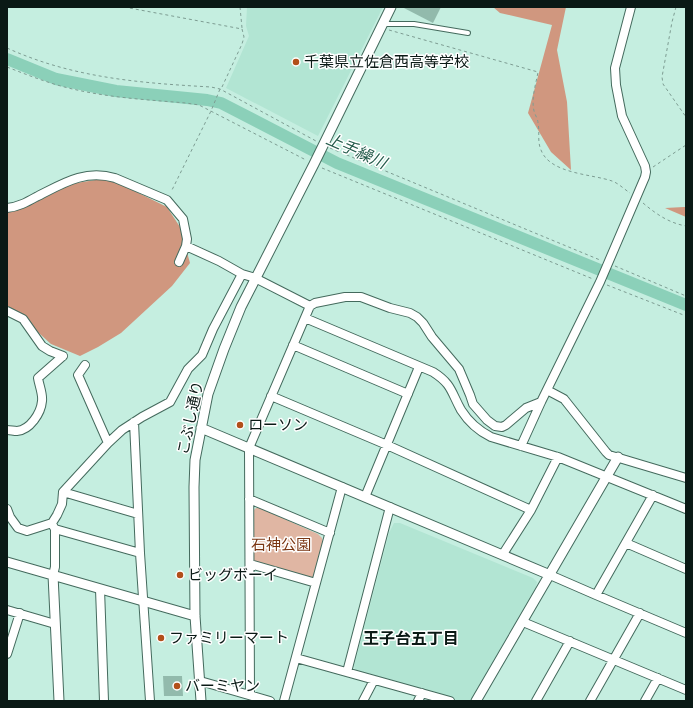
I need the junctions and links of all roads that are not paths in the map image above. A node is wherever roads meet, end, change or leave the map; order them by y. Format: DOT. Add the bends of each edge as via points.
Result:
graph roads {
  1 [pos="391,7"];
  2 [pos="631,7"];
  3 [pos="381,26"];
  4 [pos="468,33"];
  5 [pos="7,208"];
  6 [pos="186,246"];
  7 [pos="179,262"];
  8 [pos="242,274"];
  9 [pos="255,278"];
  10 [pos="310,306"];
  11 [pos="7,311"];
  12 [pos="305,318"];
  13 [pos="293,345"];
  14 [pos="85,365"];
  15 [pos="419,367"];
  16 [pos="547,390"];
  17 [pos="408,394"];
  18 [pos="271,396"];
  19 [pos="541,402"];
  20 [pos="134,422"];
  21 [pos="201,428"];
  22 [pos="7,430"];
  23 [pos="108,443"];
  24 [pos="386,445"];
  25 [pos="521,446"];
  26 [pos="250,448"];
  27 [pos="558,457"];
  28 [pos="618,458"];
  29 [pos="607,476"];
  30 [pos="686,478"];
  31 [pos="342,487"];
  32 [pos="63,492"];
  33 [pos="654,495"];
  34 [pos="365,497"];
  35 [pos="249,499"];
  36 [pos="390,508"];
  37 [pos="7,509"];
  38 [pos="686,509"];
  39 [pos="531,510"];
  40 [pos="138,514"];
  41 [pos="53,526"];
  42 [pos="330,533"];
  43 [pos="626,543"];
  44 [pos="140,553"];
  45 [pos="503,554"];
  46 [pos="7,562"];
  47 [pos="250,564"];
  48 [pos="686,570"];
  49 [pos="53,575"];
  50 [pos="550,575"];
  51 [pos="316,583"];
  52 [pos="100,589"];
  53 [pos="596,596"];
  54 [pos="144,601"];
  55 [pos="7,610"];
  56 [pos="20,613"];
  57 [pos="640,614"];
  58 [pos="195,616"];
  59 [pos="523,622"];
  60 [pos="55,624"];
  61 [pos="686,633"];
  62 [pos="570,641"];
  63 [pos="7,654"];
  64 [pos="296,658"];
  65 [pos="614,660"];
  66 [pos="347,672"];
  67 [pos="658,678"];
  68 [pos="374,680"];
  69 [pos="200,681"];
  70 [pos="686,690"];
  71 [pos="422,693"];
  72 [pos="250,695"];
  73 [pos="59,701"];
  74 [pos="104,701"];
  75 [pos="150,701"];
  76 [pos="201,701"];
  77 [pos="270,701"];
  78 [pos="284,701"];
  79 [pos="363,701"];
  80 [pos="418,701"];
  81 [pos="450,701"];
  82 [pos="476,701"];
  83 [pos="536,701"];
  84 [pos="590,701"];
  85 [pos="645,701"];
  1 -- 3 [label="street, こぶし通り"];
  2 -- 16 [label="street" via="615,68 616,86 622,116 646,172 600,282"];
  3 -- 4 [label="lane" via="414,24"];
  3 -- 9 [label="street, こぶし通り" via="324,146"];
  5 -- 6 [label="street" via="20,205 71,179 106,175 167,200 183,218"];
  6 -- 7 [label="street"];
  6 -- 8 [label="street"];
  8 -- 9 [label="street"];
  8 -- 20 [label="street" via="202,355 188,370 170,402"];
  9 -- 10 [label="street"];
  9 -- 21 [label="street, こぶし通り" via="224,348 208,394"];
  10 -- 12 [label="street"];
  10 -- 19 [label="street" via="345,297 361,297 417,317 459,369 473,404 495,426 506,425 526,408"];
  11 -- 22 [label="street" via="23,319 42,346 64,356 38,378 43,400 34,421 18,431"];
  12 -- 13 [label="street"];
  12 -- 15 [label="street"];
  13 -- 17 [label="street"];
  13 -- 18 [label="street"];
  14 -- 23 [label="street" via="78,375"];
  15 -- 17 [label="street"];
  15 -- 25 [label="street" via="442,378 461,410 483,433"];
  16 -- 19 [label="street"];
  16 -- 28 [label="street" via="564,399 606,452"];
  17 -- 24 [label="street"];
  18 -- 24 [label="street"];
  18 -- 26 [label="street"];
  19 -- 25 [label="street"];
  20 -- 23 [label="street"];
  20 -- 40 [label="street"];
  21 -- 26 [label="street"];
  21 -- 58 [label="street, こぶし通り" via="195,460 194,487"];
  23 -- 32 [label="street"];
  24 -- 34 [label="street"];
  24 -- 39 [label="street"];
  25 -- 27 [label="street"];
  26 -- 31 [label="street"];
  26 -- 35 [label="street"];
  27 -- 29 [label="street"];
  27 -- 39 [label="street"];
  28 -- 29 [label="street"];
  28 -- 30 [label="street"];
  29 -- 33 [label="street"];
  29 -- 50 [label="street"];
  31 -- 34 [label="street"];
  31 -- 42 [label="street"];
  32 -- 40 [label="street"];
  32 -- 41 [label="street" via="62,504"];
  33 -- 38 [label="street"];
  33 -- 43 [label="street"];
  34 -- 36 [label="street"];
  35 -- 42 [label="street"];
  35 -- 47 [label="street"];
  36 -- 45 [label="street"];
  36 -- 66 [label="street"];
  37 -- 41 [label="street" via="18,528 27,531"];
  39 -- 45 [label="street"];
  40 -- 44 [label="street"];
  41 -- 44 [label="street"];
  41 -- 49 [label="street"];
  42 -- 51 [label="street"];
  43 -- 48 [label="street"];
  43 -- 53 [label="street"];
  44 -- 54 [label="street"];
  45 -- 50 [label="street"];
  46 -- 49 [label="street"];
  47 -- 51 [label="street"];
  47 -- 72 [label="street"];
  49 -- 52 [label="street"];
  49 -- 60 [label="street"];
  50 -- 53 [label="street"];
  50 -- 59 [label="street"];
  51 -- 64 [label="street"];
  52 -- 54 [label="street"];
  52 -- 74 [label="street"];
  53 -- 57 [label="street"];
  54 -- 58 [label="street"];
  54 -- 75 [label="street"];
  55 -- 56 [label="street"];
  56 -- 60 [label="street"];
  56 -- 63 [label="street"];
  57 -- 61 [label="street"];
  57 -- 65 [label="street"];
  58 -- 69 [label="street, こぶし通り"];
  59 -- 62 [label="street"];
  59 -- 82 [label="street"];
  60 -- 73 [label="street"];
  62 -- 65 [label="street"];
  62 -- 83 [label="street"];
  64 -- 66 [label="street"];
  64 -- 78 [label="street"];
  65 -- 67 [label="street"];
  65 -- 84 [label="street"];
  66 -- 68 [label="street"];
  67 -- 70 [label="street"];
  67 -- 85 [label="street"];
  68 -- 71 [label="street"];
  68 -- 79 [label="street"];
  69 -- 72 [label="street"];
  69 -- 76 [label="street, こぶし通り"];
  71 -- 80 [label="street"];
  71 -- 81 [label="street"];
  72 -- 77 [label="street"];
}
